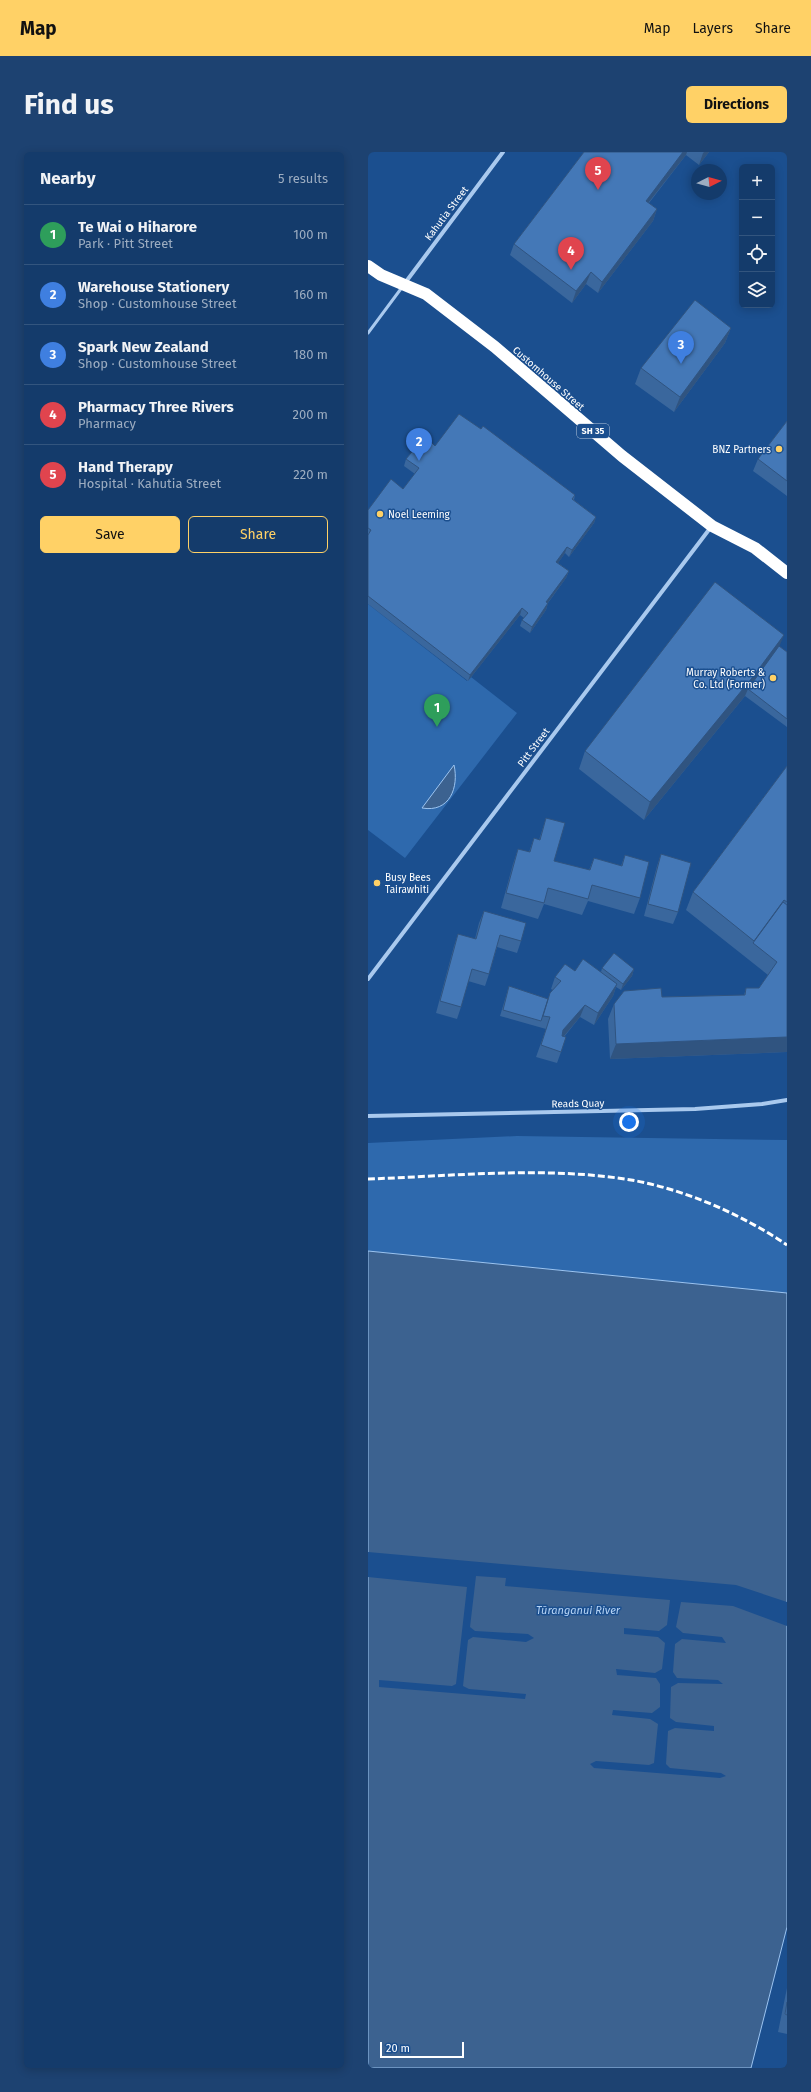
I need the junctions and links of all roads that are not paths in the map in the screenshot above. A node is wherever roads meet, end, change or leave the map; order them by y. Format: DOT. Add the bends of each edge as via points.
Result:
graph roads {
  1 [pos="503,152"];
  2 [pos="368,266"];
  3 [pos="404,285"];
  4 [pos="368,332"];
  5 [pos="712,526"];
  6 [pos="787,573"];
  7 [pos="368,979"];
  8 [pos="787,1100"];
  9 [pos="368,1116"];
  1 -- 3 [label="street, Kahutia Street"];
  2 -- 3 [label="highway, Customhouse Street / SH 35"];
  3 -- 4 [label="lane"];
  3 -- 5 [label="highway, Customhouse Street / SH 35" via="426,294 495,347 622,456"];
  5 -- 6 [label="highway, Customhouse Street / SH 35" via="755,548"];
  5 -- 7 [label="street, Pitt Street"];
  8 -- 9 [label="street, Reads Quay" via="695,1109"];
}
